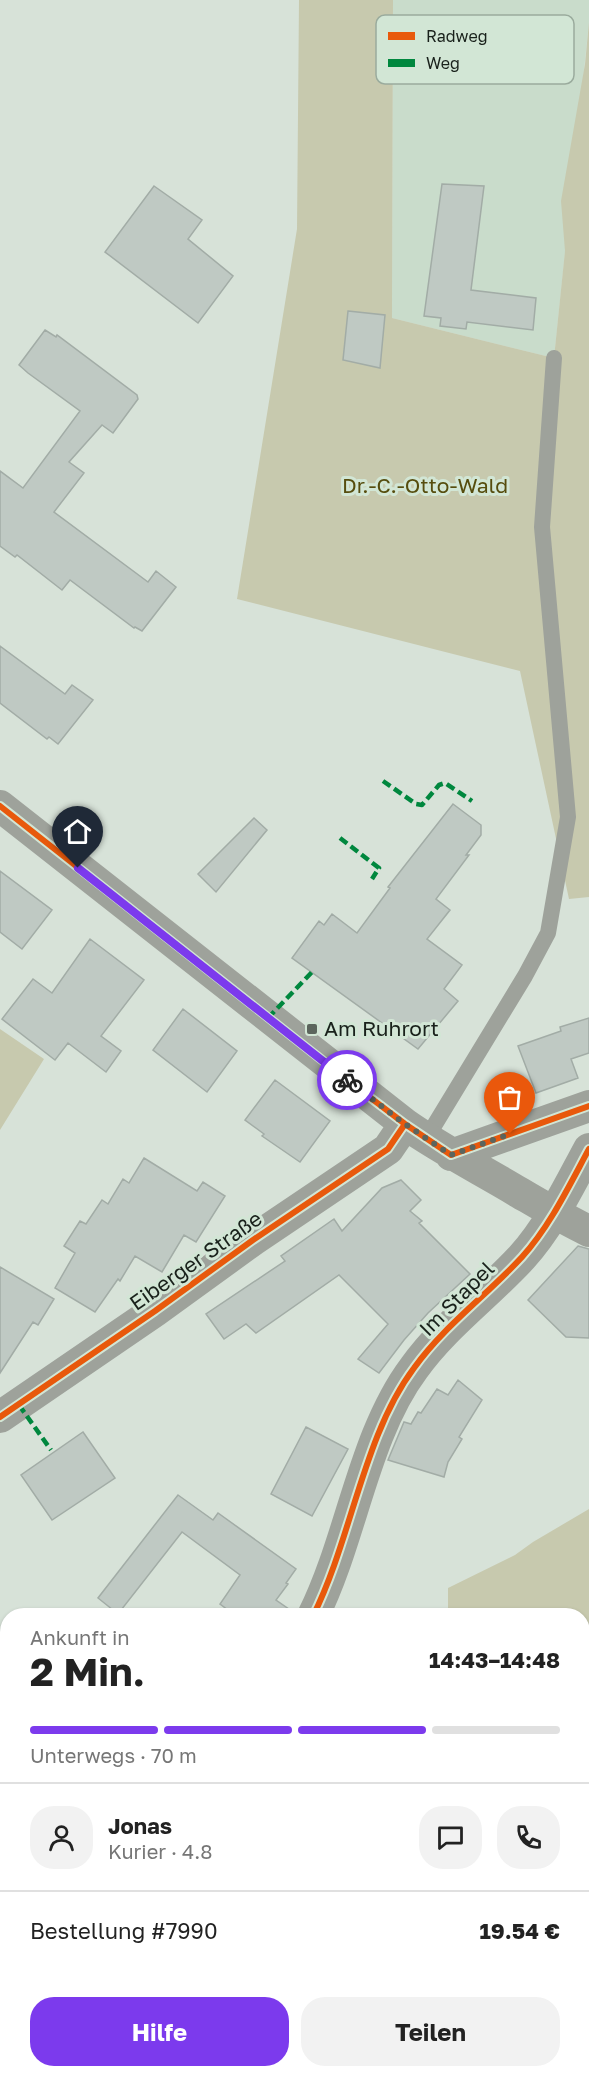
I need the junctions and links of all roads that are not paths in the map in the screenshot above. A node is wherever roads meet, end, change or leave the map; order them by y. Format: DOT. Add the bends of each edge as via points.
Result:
graph roads {
  1 [pos="554,358"];
  2 [pos="0,806"];
  3 [pos="589,1106"];
  4 [pos="427,1139"];
  5 [pos="589,1149"];
  6 [pos="554,1214"];
  7 [pos="589,1231"];
  8 [pos="0,1418"];
  9 [pos="318,1608"];
  1 -- 4 [label="lane" via="542,527 568,817 548,933"];
  2 -- 4 [label="street"];
  3 -- 4 [label="street"];
  4 -- 6 [label="street"];
  4 -- 8 [label="street, Eiberger Straße" via="388,1149"];
  5 -- 6 [label="street, Im Stapel"];
  6 -- 7 [label="street"];
  6 -- 9 [label="street, Im Stapel" via="523,1256 413,1368 378,1436"];
}
